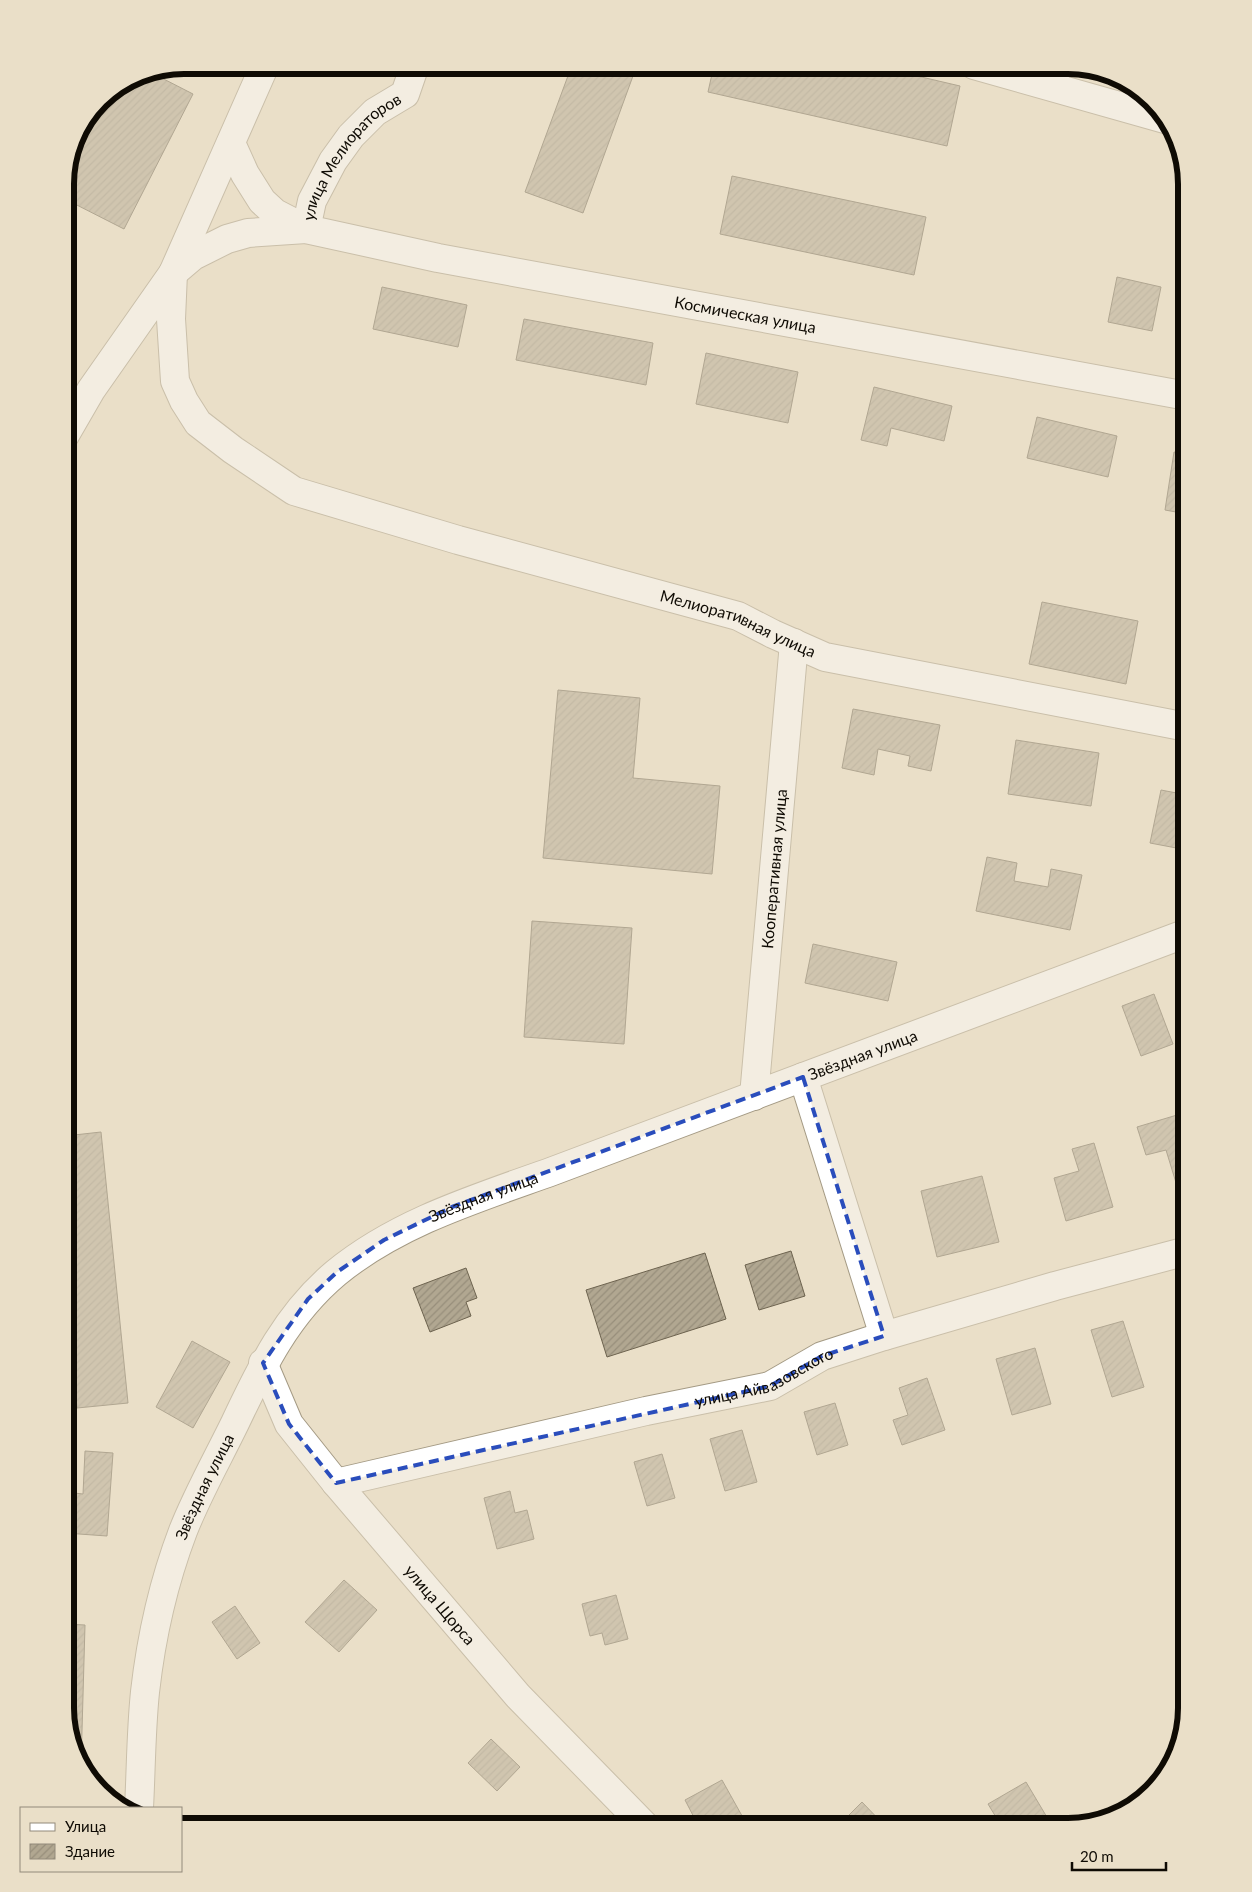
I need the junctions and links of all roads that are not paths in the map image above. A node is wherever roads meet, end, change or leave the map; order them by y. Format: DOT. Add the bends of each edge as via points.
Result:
graph roads {
  1 [pos="261,74"];
  2 [pos="412,74"];
  3 [pos="1006,74"];
  4 [pos="1154,116"];
  5 [pos="231,143"];
  6 [pos="306,229"];
  7 [pos="173,273"];
  8 [pos="1178,394"];
  9 [pos="74,419"];
  10 [pos="794,643"];
  11 [pos="1178,725"];
  12 [pos="1178,936"];
  13 [pos="803,1077"];
  14 [pos="754,1096"];
  15 [pos="1178,1252"];
  16 [pos="884,1336"];
  17 [pos="263,1363"];
  18 [pos="336,1483"];
  19 [pos="139,1807"];
  20 [pos="637,1818"];
  1 -- 5 [label="street"];
  2 -- 6 [label="street, улица Мелиораторов" via="406,94 375,112 351,136 333,161 312,201"];
  3 -- 4 [label="street"];
  5 -- 6 [label="street" via="262,201 275,213"];
  5 -- 7 [label="street"];
  6 -- 7 [label="street" via="248,233 227,239 193,256"];
  6 -- 8 [label="street, Космическая улица" via="448,260"];
  7 -- 9 [label="street"];
  7 -- 10 [label="street, Мелиоративная улица" via="171,319 175,380 184,401 198,423 294,491 458,540 738,616"];
  10 -- 11 [label="street, Мелиоративная улица" via="825,656"];
  10 -- 14 [label="street, Кооперативная улица"];
  12 -- 13 [label="street, Звёздная улица"];
  13 -- 14 [label="street, Звёздная улица"];
  13 -- 16 [label="street"];
  14 -- 17 [label="street, Звёздная улица" via="452,1207 384,1240 337,1272 308,1299"];
  15 -- 16 [label="street, улица Айвазовского"];
  16 -- 18 [label="street, улица Айвазовского" via="822,1356 770,1386 646,1411"];
  17 -- 18 [label="street, улица Щорса" via="289,1424"];
  17 -- 19 [label="street, Звёздная улица" via="183,1531 159,1609 145,1692"];
  18 -- 20 [label="street, улица Щорса" via="518,1696"];
}
